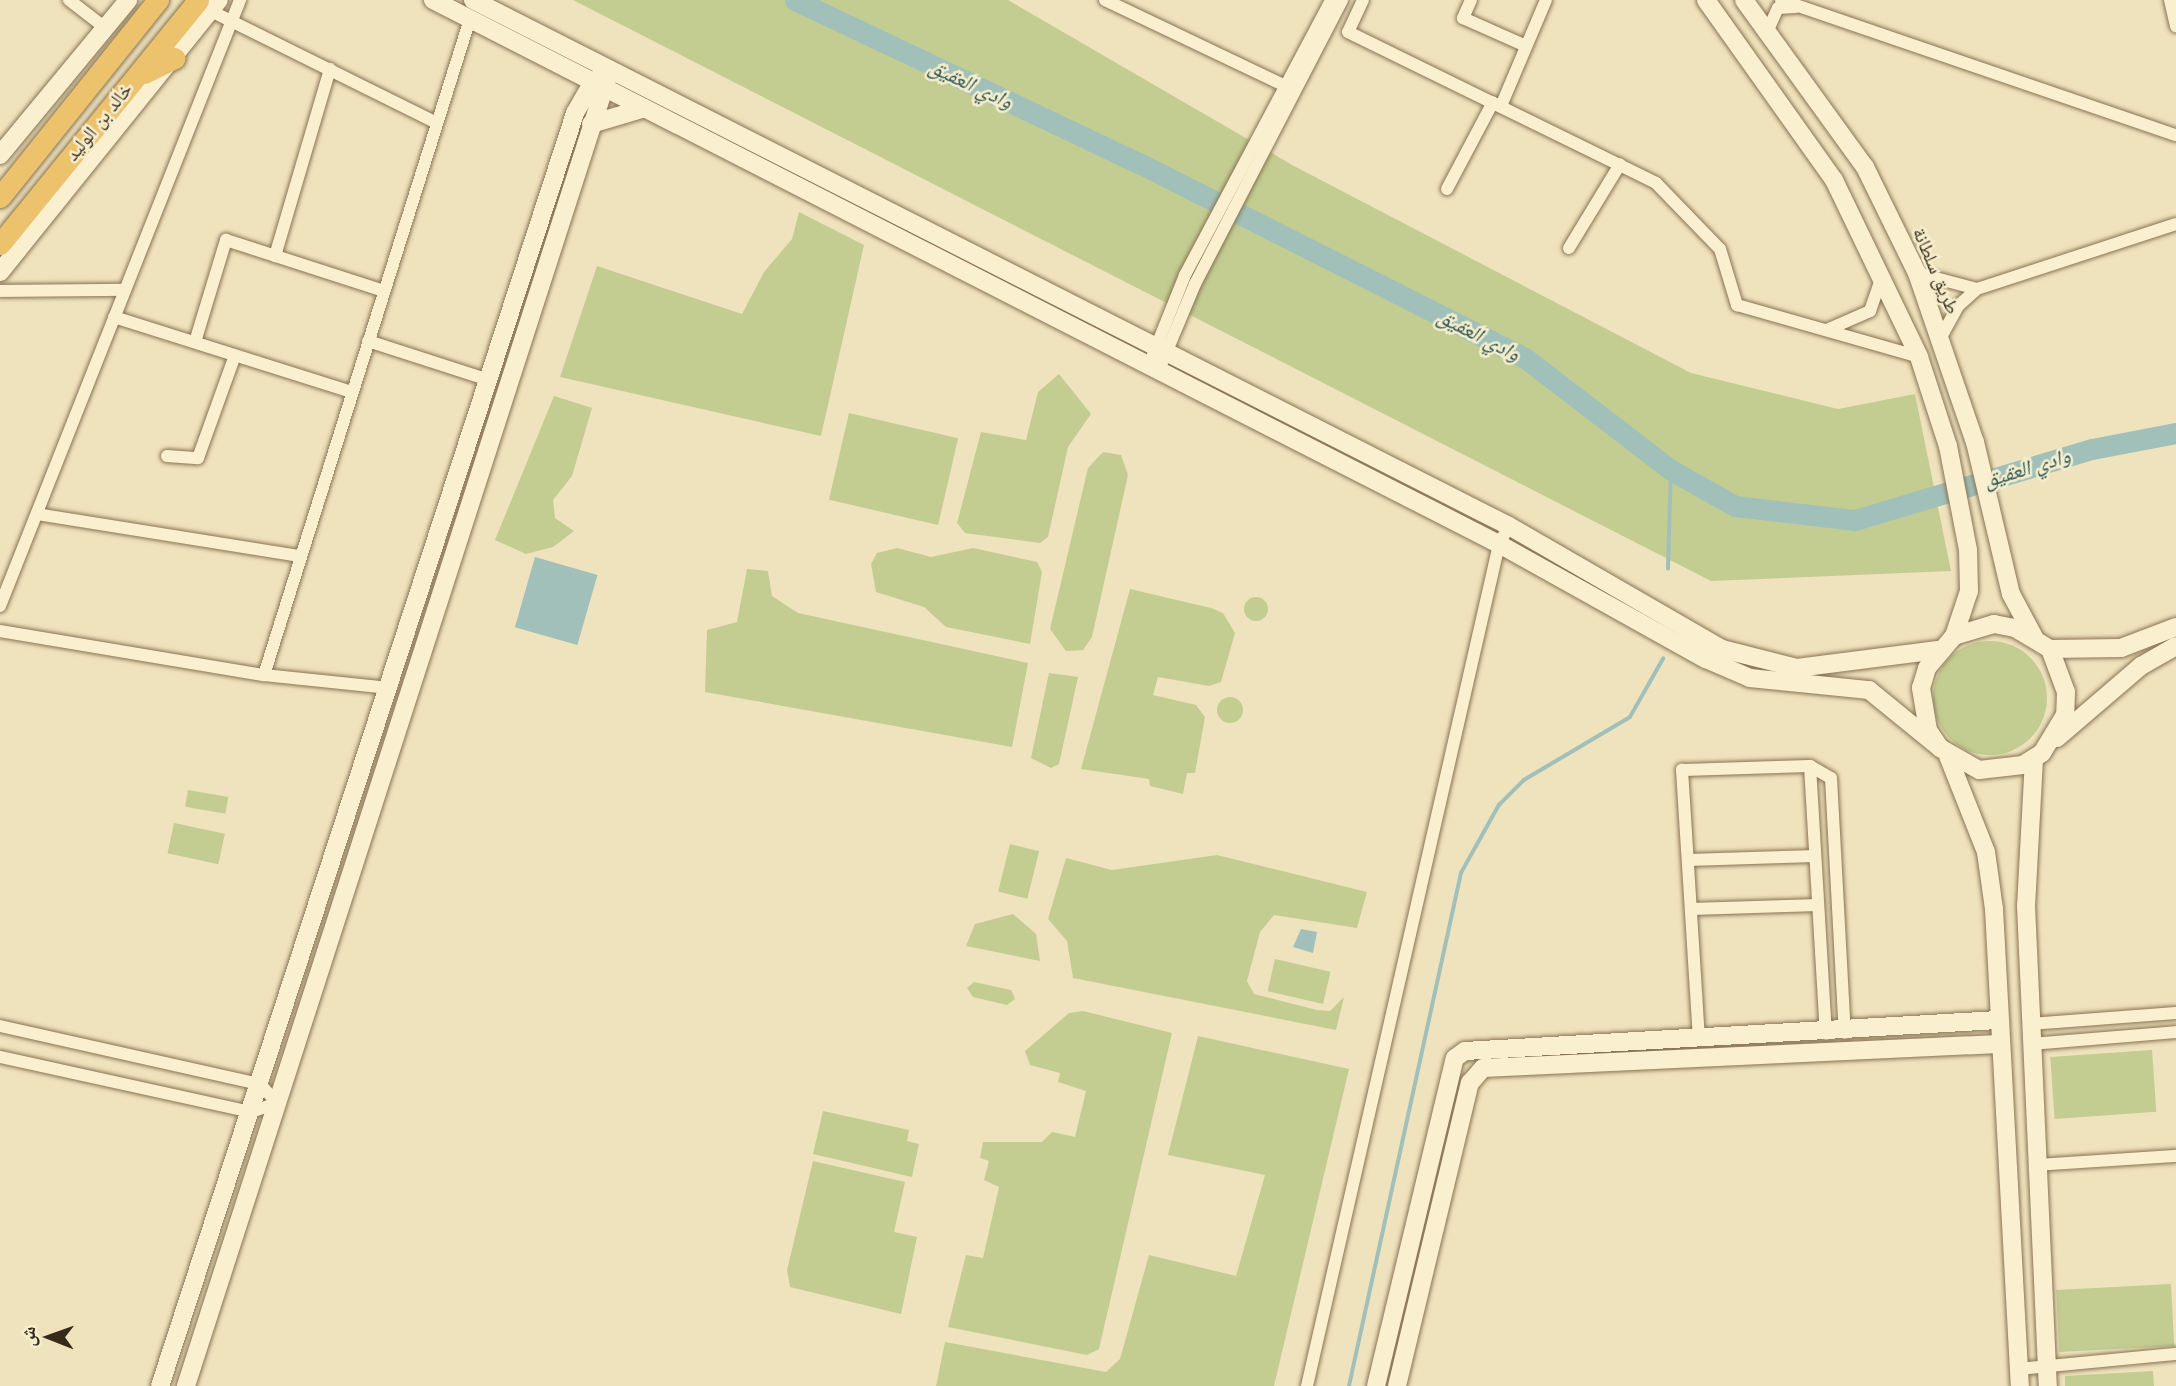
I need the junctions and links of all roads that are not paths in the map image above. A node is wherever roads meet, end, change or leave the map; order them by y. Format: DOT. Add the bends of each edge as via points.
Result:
graph roads {
  1 [pos="69,0"];
  2 [pos="128,0"];
  3 [pos="158,0"];
  4 [pos="240,0"];
  5 [pos="433,0"];
  6 [pos="473,0"];
  7 [pos="1105,0"];
  8 [pos="1331,0"];
  9 [pos="1342,0"];
  10 [pos="1363,0"];
  11 [pos="1471,0"];
  12 [pos="1546,0"];
  13 [pos="1706,0"];
  14 [pos="1744,0"];
  15 [pos="1781,0"];
  16 [pos="2170,0"];
  17 [pos="209,4"];
  18 [pos="1129,5"];
  19 [pos="1801,7"];
  20 [pos="470,19"];
  21 [pos="234,23"];
  22 [pos="2176,26"];
  23 [pos="104,27"];
  24 [pos="1768,30"];
  25 [pos="1526,46"];
  26 [pos="175,58"];
  27 [pos="330,69"];
  28 [pos="610,70"];
  29 [pos="574,72"];
  30 [pos="135,77"];
  31 [pos="600,86"];
  32 [pos="1284,86"];
  33 [pos="1497,104"];
  34 [pos="645,108"];
  35 [pos="575,113"];
  36 [pos="437,123"];
  37 [pos="593,125"];
  38 [pos="1271,125"];
  39 [pos="2176,135"];
  40 [pos="0,155"];
  41 [pos="1620,164"];
  42 [pos="1447,189"];
  43 [pos="0,197"];
  44 [pos="2176,224"];
  45 [pos="0,244"];
  46 [pos="1569,248"];
  47 [pos="275,256"];
  48 [pos="0,272"];
  49 [pos="1883,272"];
  50 [pos="1917,273"];
  51 [pos="1977,289"];
  52 [pos="125,290"];
  53 [pos="0,291"];
  54 [pos="384,291"];
  55 [pos="114,317"];
  56 [pos="1823,330"];
  57 [pos="1941,337"];
  58 [pos="368,341"];
  59 [pos="195,342"];
  60 [pos="1161,346"];
  61 [pos="235,355"];
  62 [pos="1919,357"];
  63 [pos="1154,368"];
  64 [pos="489,380"];
  65 [pos="352,392"];
  66 [pos="167,456"];
  67 [pos="37,514"];
  68 [pos="1509,526"];
  69 [pos="1499,544"];
  70 [pos="299,556"];
  71 [pos="0,606"];
  72 [pos="2176,627"];
  73 [pos="0,631"];
  74 [pos="1954,636"];
  75 [pos="2034,637"];
  76 [pos="2176,646"];
  77 [pos="2050,649"];
  78 [pos="1938,650"];
  79 [pos="264,675"];
  80 [pos="389,688"];
  81 [pos="2049,744"];
  82 [pos="1944,752"];
  83 [pos="2034,759"];
  84 [pos="1810,766"];
  85 [pos="1815,856"];
  86 [pos="1688,860"];
  87 [pos="1818,905"];
  88 [pos="1691,909"];
  89 [pos="2176,1013"];
  90 [pos="1998,1020"];
  91 [pos="2030,1024"];
  92 [pos="0,1026"];
  93 [pos="2176,1032"];
  94 [pos="1845,1033"];
  95 [pos="1826,1034"];
  96 [pos="1699,1040"];
  97 [pos="1998,1044"];
  98 [pos="2031,1044"];
  99 [pos="0,1057"];
  100 [pos="260,1084"];
  101 [pos="2033,1088"];
  102 [pos="2003,1089"];
  103 [pos="277,1103"];
  104 [pos="251,1112"];
  105 [pos="2176,1156"];
  106 [pos="2036,1165"];
  107 [pos="2176,1354"];
  108 [pos="2046,1366"];
  109 [pos="2020,1378"];
  110 [pos="160,1386"];
  111 [pos="186,1386"];
  112 [pos="1307,1386"];
  113 [pos="1376,1386"];
  114 [pos="1397,1386"];
  115 [pos="2048,1386"];
  1 -- 23 [label="street"];
  2 -- 23 [label="main road"];
  3 -- 43 [label="highway, خالد بن الوليد"];
  4 -- 21 [label="street"];
  5 -- 20 [label="main road"];
  6 -- 28 [label="main road"];
  7 -- 18 [label="street"];
  8 -- 32 [label="street"];
  9 -- 38 [label="street"];
  10 -- 33 [label="street" via="1348,32"];
  11 -- 25 [label="street" via="1463,18"];
  12 -- 25 [label="street"];
  13 -- 49 [label="main road" via="1792,114"];
  14 -- 24 [label="main road, طريق سلطانة"];
  15 -- 19 [label="street"];
  16 -- 22 [label="street"];
  17 -- 21 [label="street"];
  17 -- 26 [label="main road"];
  17 -- 30 [label="highway, خالد بن الوليد"];
  18 -- 32 [label="street"];
  19 -- 24 [label="street" via="1778,8"];
  19 -- 39 [label="street"];
  20 -- 29 [label="main road"];
  20 -- 36 [label="street"];
  21 -- 27 [label="street"];
  21 -- 52 [label="street"];
  23 -- 40 [label="main road"];
  24 -- 50 [label="main road, طريق سلطانة" via="1865,167"];
  25 -- 33 [label="street"];
  26 -- 30 [label="highway"];
  26 -- 48 [label="main road"];
  27 -- 36 [label="street"];
  27 -- 47 [label="street"];
  28 -- 31 [label="main road"];
  28 -- 60 [label="main road"];
  29 -- 31 [label="main road"];
  29 -- 35 [label="main road" via="582,92"];
  30 -- 45 [label="highway, خالد بن الوليد"];
  31 -- 34 [label="main road"];
  31 -- 35 [label="main road"];
  31 -- 37 [label="main road"];
  32 -- 38 [label="street"];
  33 -- 41 [label="street"];
  33 -- 42 [label="street"];
  34 -- 37 [label="main road"];
  34 -- 63 [label="main road"];
  35 -- 37 [label="main road"];
  35 -- 64 [label="main road"];
  36 -- 54 [label="street"];
  37 -- 103 [label="main road"];
  38 -- 60 [label="street"];
  38 -- 60 [label="street" via="1185,275"];
  41 -- 46 [label="street"];
  41 -- 56 [label="street" via="1656,183 1702,225 1720,248 1737,304"];
  44 -- 51 [label="street"];
  47 -- 54 [label="street"];
  47 -- 59 [label="street" via="226,240"];
  49 -- 56 [label="street" via="1870,311 1859,321"];
  49 -- 62 [label="main road"];
  50 -- 51 [label="street"];
  50 -- 57 [label="main road, طريق سلطانة"];
  51 -- 57 [label="street" via="1958,306"];
  52 -- 53 [label="street"];
  52 -- 55 [label="street"];
  54 -- 58 [label="street"];
  55 -- 59 [label="street"];
  55 -- 67 [label="street"];
  56 -- 62 [label="street"];
  57 -- 75 [label="main road, طريق سلطانة" via="2011,594"];
  58 -- 64 [label="street"];
  58 -- 65 [label="street"];
  59 -- 61 [label="street"];
  60 -- 63 [label="street"];
  60 -- 68 [label="main road"];
  61 -- 65 [label="street"];
  61 -- 66 [label="street" via="198,458"];
  62 -- 74 [label="main road" via="1948,446 1969,591"];
  63 -- 69 [label="main road"];
  64 -- 80 [label="main road"];
  65 -- 70 [label="street"];
  67 -- 70 [label="street"];
  67 -- 71 [label="street"];
  68 -- 69 [label="street"];
  68 -- 78 [label="main road" via="1747,658 1797,668"];
  69 -- 82 [label="main road" via="1750,678 1869,690"];
  69 -- 112 [label="street"];
  70 -- 79 [label="street"];
  72 -- 77 [label="main road" via="2121,648"];
  73 -- 79 [label="street"];
  74 -- 75 [label="main road" via="1994,624"];
  74 -- 78 [label="main road"];
  75 -- 77 [label="main road"];
  76 -- 81 [label="main road" via="2141,666"];
  77 -- 81 [label="main road" via="2066,692 2065,715"];
  78 -- 82 [label="main road" via="1927,668 1921,710"];
  79 -- 80 [label="street"];
  80 -- 100 [label="main road"];
  81 -- 83 [label="main road"];
  82 -- 83 [label="main road" via="1979,770 2001,771"];
  82 -- 90 [label="main road" via="1986,852"];
  83 -- 91 [label="main road" via="2026,906"];
  84 -- 85 [label="street"];
  84 -- 86 [label="street" via="1682,770"];
  84 -- 94 [label="street" via="1831,778"];
  85 -- 86 [label="street"];
  85 -- 87 [label="street"];
  86 -- 88 [label="street"];
  87 -- 88 [label="street"];
  87 -- 95 [label="street"];
  88 -- 96 [label="street"];
  89 -- 91 [label="street"];
  90 -- 94 [label="main road"];
  90 -- 97 [label="main road"];
  91 -- 98 [label="main road"];
  92 -- 100 [label="street"];
  93 -- 98 [label="street"];
  94 -- 95 [label="main road"];
  95 -- 96 [label="main road"];
  96 -- 113 [label="main road" via="1465,1051 1455,1058"];
  97 -- 102 [label="main road"];
  97 -- 114 [label="main road" via="1483,1068 1470,1083"];
  98 -- 101 [label="main road"];
  99 -- 104 [label="street"];
  100 -- 103 [label="street"];
  100 -- 104 [label="main road"];
  101 -- 102 [label="main road"];
  101 -- 106 [label="main road"];
  102 -- 109 [label="main road"];
  103 -- 104 [label="street"];
  103 -- 111 [label="main road"];
  104 -- 110 [label="main road"];
  105 -- 106 [label="street"];
  106 -- 108 [label="main road"];
  107 -- 108 [label="street"];
  108 -- 109 [label="street"];
  108 -- 115 [label="main road"];
}
